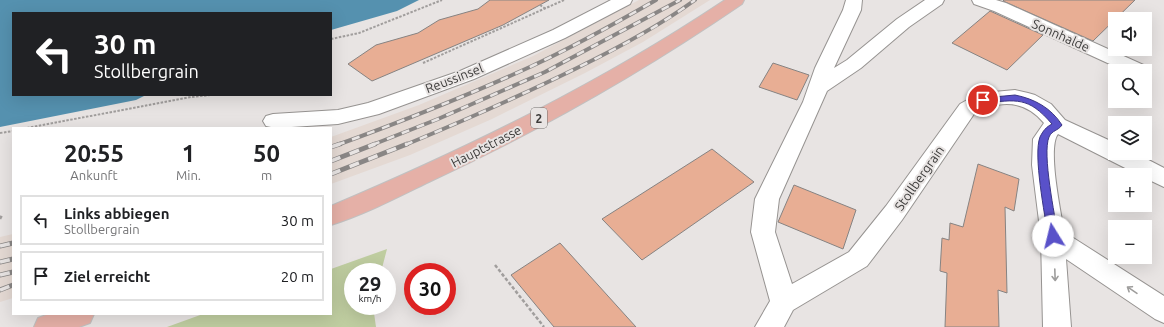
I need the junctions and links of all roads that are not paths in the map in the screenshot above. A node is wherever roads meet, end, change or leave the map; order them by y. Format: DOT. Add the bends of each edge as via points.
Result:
graph roads {
  1 [pos="624,0"];
  2 [pos="736,0"];
  3 [pos="854,0"];
  4 [pos="936,0"];
  5 [pos="980,0"];
  6 [pos="1126,64"];
  7 [pos="818,88"];
  8 [pos="273,121"];
  9 [pos="1058,125"];
  10 [pos="1108,149"];
  11 [pos="1129,160"];
  12 [pos="1164,178"];
  13 [pos="332,216"];
  14 [pos="1053,236"];
  15 [pos="784,302"];
  16 [pos="1164,311"];
  17 [pos="78,315"];
  18 [pos="81,315"];
  19 [pos="48,327"];
  20 [pos="81,327"];
  21 [pos="769,327"];
  22 [pos="1057,327"];
  1 -- 8 [label="street, Reussinsel" via="560,34 474,72 372,109 338,117"];
  2 -- 13 [label="main road, Hauptstrasse / 2" via="621,73 507,136 434,172"];
  3 -- 7 [label="street"];
  4 -- 7 [label="street" via="903,23 854,64"];
  5 -- 6 [label="street, Sonnhalde"];
  7 -- 15 [label="street" via="767,200 763,232"];
  9 -- 10 [label="street"];
  9 -- 14 [label="street" via="1050,128 1044,138 1043,165"];
  9 -- 15 [label="street, Stollbergrain" via="1044,109 1028,100 983,100 967,109 894,213 858,259"];
  11 -- 12 [label="street"];
  16 -- 14 [label="street, one-way"];
  14 -- 22 [label="street, one-way"];
  15 -- 21 [label="street, Stollbergrain"];
  17 -- 19 [label="main road"];
  18 -- 20 [label="street"];
}
